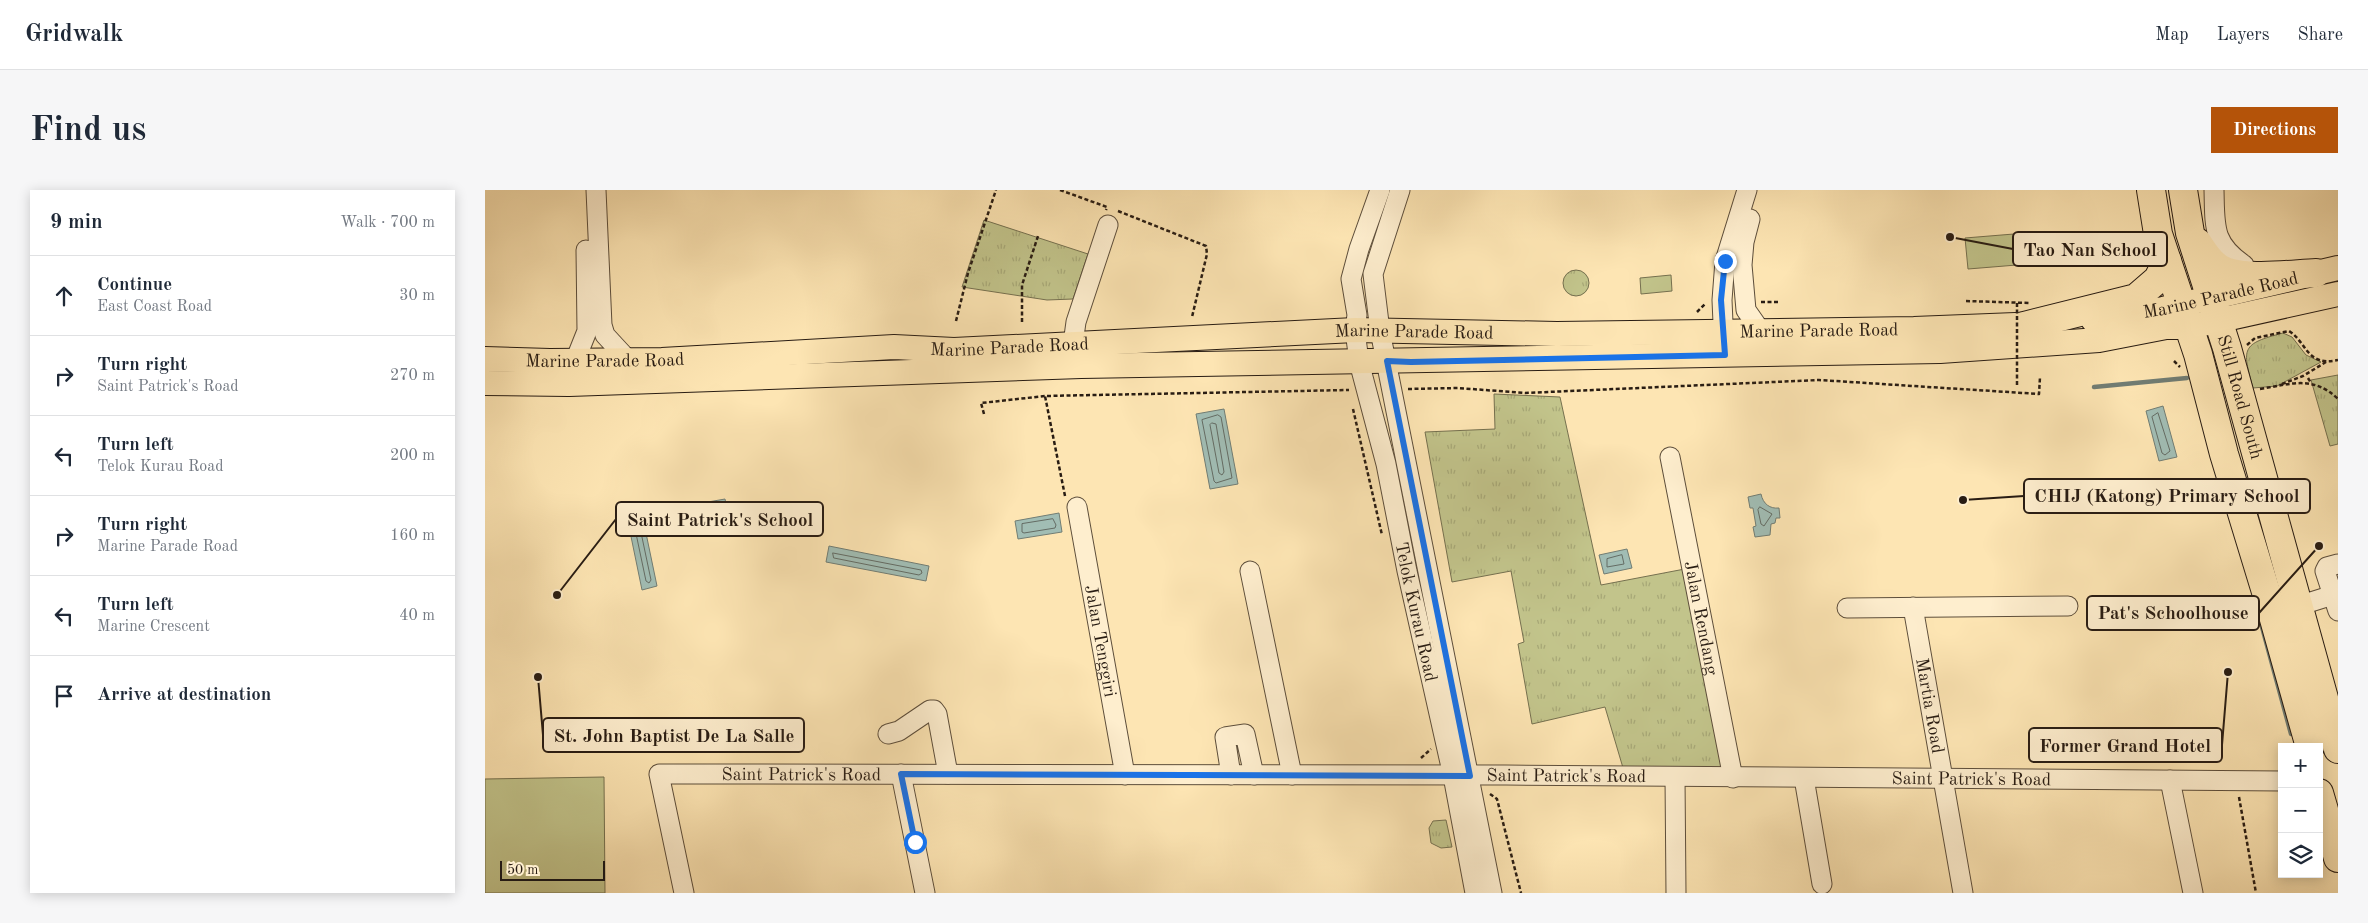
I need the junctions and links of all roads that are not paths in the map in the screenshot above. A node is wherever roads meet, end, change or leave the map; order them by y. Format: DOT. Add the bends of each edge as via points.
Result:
graph roads {
  1 [pos="583,190"];
  2 [pos="596,190"];
  3 [pos="1380,190"];
  4 [pos="1400,190"];
  5 [pos="1747,190"];
  6 [pos="1759,190"];
  7 [pos="2183,190"];
  8 [pos="2214,190"];
  9 [pos="2146,192"];
  10 [pos="1108,216"];
  11 [pos="2190,233"];
  12 [pos="2167,261"];
  13 [pos="2244,265"];
  14 [pos="2327,271"];
  15 [pos="2338,294"];
  16 [pos="2214,309"];
  17 [pos="2021,313"];
  18 [pos="2185,316"];
  19 [pos="1355,330"];
  20 [pos="1722,330"];
  21 [pos="1760,330"];
  22 [pos="1380,331"];
  23 [pos="1073,344"];
  24 [pos="1725,355"];
  25 [pos="485,359"];
  26 [pos="575,361"];
  27 [pos="629,361"];
  28 [pos="1387,361"];
  29 [pos="1359,362"];
  30 [pos="485,383"];
  31 [pos="1669,457"];
  32 [pos="1077,507"];
  33 [pos="2338,564"];
  34 [pos="1250,571"];
  35 [pos="2335,603"];
  36 [pos="2068,606"];
  37 [pos="2298,606"];
  38 [pos="1913,607"];
  39 [pos="1847,608"];
  40 [pos="888,734"];
  41 [pos="2309,743"];
  42 [pos="2338,749"];
  43 [pos="901,774"];
  44 [pos="948,774"];
  45 [pos="1125,775"];
  46 [pos="1231,775"];
  47 [pos="1254,775"];
  48 [pos="1291,776"];
  49 [pos="1462,776"];
  50 [pos="1675,777"];
  51 [pos="1733,778"];
  52 [pos="1804,778"];
  53 [pos="1942,779"];
  54 [pos="2170,780"];
  55 [pos="2278,781"];
  56 [pos="2323,807"];
  57 [pos="2338,858"];
  58 [pos="1822,884"];
  59 [pos="684,893"];
  60 [pos="925,893"];
  61 [pos="1475,893"];
  62 [pos="1492,893"];
  63 [pos="1676,893"];
  64 [pos="1963,893"];
  65 [pos="2193,893"];
  1 -- 26 [label="street" via="587,331"];
  2 -- 27 [label="street" via="601,325 605,335"];
  3 -- 19 [label="street, Telok Kurau Road" via="1351,279 1357,315"];
  4 -- 22 [label="street, Telok Kurau Road" via="1373,274"];
  5 -- 20 [label="street" via="1725,261"];
  6 -- 21 [label="street" via="1744,242 1742,265 1747,310"];
  7 -- 11 [label="highway, Still Road South"];
  8 -- 13 [label="street" via="2215,222 2220,242 2228,254"];
  9 -- 12 [label="highway, Still Road South"];
  10 -- 23 [label="street" via="1076,322"];
  11 -- 14 [label="highway" via="2214,264 2237,275"];
  11 -- 16 [label="highway, Still Road South"];
  12 -- 17 [label="highway" via="2155,283 2136,298"];
  12 -- 18 [label="highway, Still Road South"];
  14 -- 16 [label="main road, Marine Parade Road"];
  15 -- 16 [label="main road, Marine Parade Road"];
  16 -- 18 [label="main road, Marine Parade Road"];
  16 -- 37 [label="highway, Still Road South"];
  17 -- 18 [label="main road, Marine Parade Road" via="2093,320"];
  17 -- 21 [label="main road, Marine Parade Road"];
  18 -- 24 [label="main road, Marine Parade Road" via="2167,327 2099,340 2008,348"];
  18 -- 41 [label="highway, Still Road South"];
  19 -- 22 [label="main road, Marine Parade Road"];
  19 -- 23 [label="main road, Marine Parade Road"];
  19 -- 29 [label="street, Telok Kurau Road"];
  20 -- 21 [label="main road, Marine Parade Road"];
  20 -- 22 [label="main road, Marine Parade Road" via="1557,334"];
  20 -- 24 [label="street"];
  22 -- 28 [label="street, Telok Kurau Road"];
  23 -- 27 [label="main road, Marine Parade Road" via="954,350 894,347"];
  24 -- 28 [label="main road, Marine Parade Road"];
  25 -- 26 [label="main road, Marine Parade Road"];
  26 -- 27 [label="main road, Marine Parade Road"];
  28 -- 29 [label="main road, Marine Parade Road"];
  28 -- 49 [label="street, Telok Kurau Road"];
  29 -- 30 [label="main road, Marine Parade Road" via="919,371 569,384"];
  29 -- 49 [label="street, Telok Kurau Road" via="1386,464 1407,571"];
  31 -- 51 [label="street, Jalan Rendang"];
  32 -- 45 [label="street, Jalan Tenggiri"];
  33 -- 35 [label="street" via="2325,570"];
  34 -- 48 [label="street"];
  35 -- 37 [label="street"];
  36 -- 38 [label="street"];
  37 -- 42 [label="highway, Still Road South"];
  38 -- 39 [label="street"];
  38 -- 53 [label="street, Martia Road"];
  40 -- 44 [label="street" via="934,710"];
  43 -- 44 [label="street, Saint Patrick's Road"];
  43 -- 59 [label="street, Saint Patrick's Road" via="665,774"];
  43 -- 60 [label="street"];
  44 -- 45 [label="street, Saint Patrick's Road"];
  45 -- 46 [label="street, Saint Patrick's Road"];
  46 -- 47 [label="street, Saint Patrick's Road"];
  46 -- 47 [label="street" via="1225,737 1245,734"];
  47 -- 48 [label="street, Saint Patrick's Road"];
  48 -- 49 [label="street, Saint Patrick's Road"];
  49 -- 50 [label="street, Saint Patrick's Road"];
  49 -- 61 [label="street, Telok Kurau Road"];
  49 -- 62 [label="street, Telok Kurau Road"];
  50 -- 51 [label="street, Saint Patrick's Road"];
  50 -- 63 [label="street"];
  51 -- 52 [label="street, Saint Patrick's Road"];
  52 -- 53 [label="street, Saint Patrick's Road"];
  52 -- 58 [label="street"];
  53 -- 54 [label="street, Saint Patrick's Road"];
  53 -- 64 [label="street, Martia Road"];
  54 -- 55 [label="street, Saint Patrick's Road"];
  54 -- 65 [label="street"];
  56 -- 57 [label="highway"];
}
